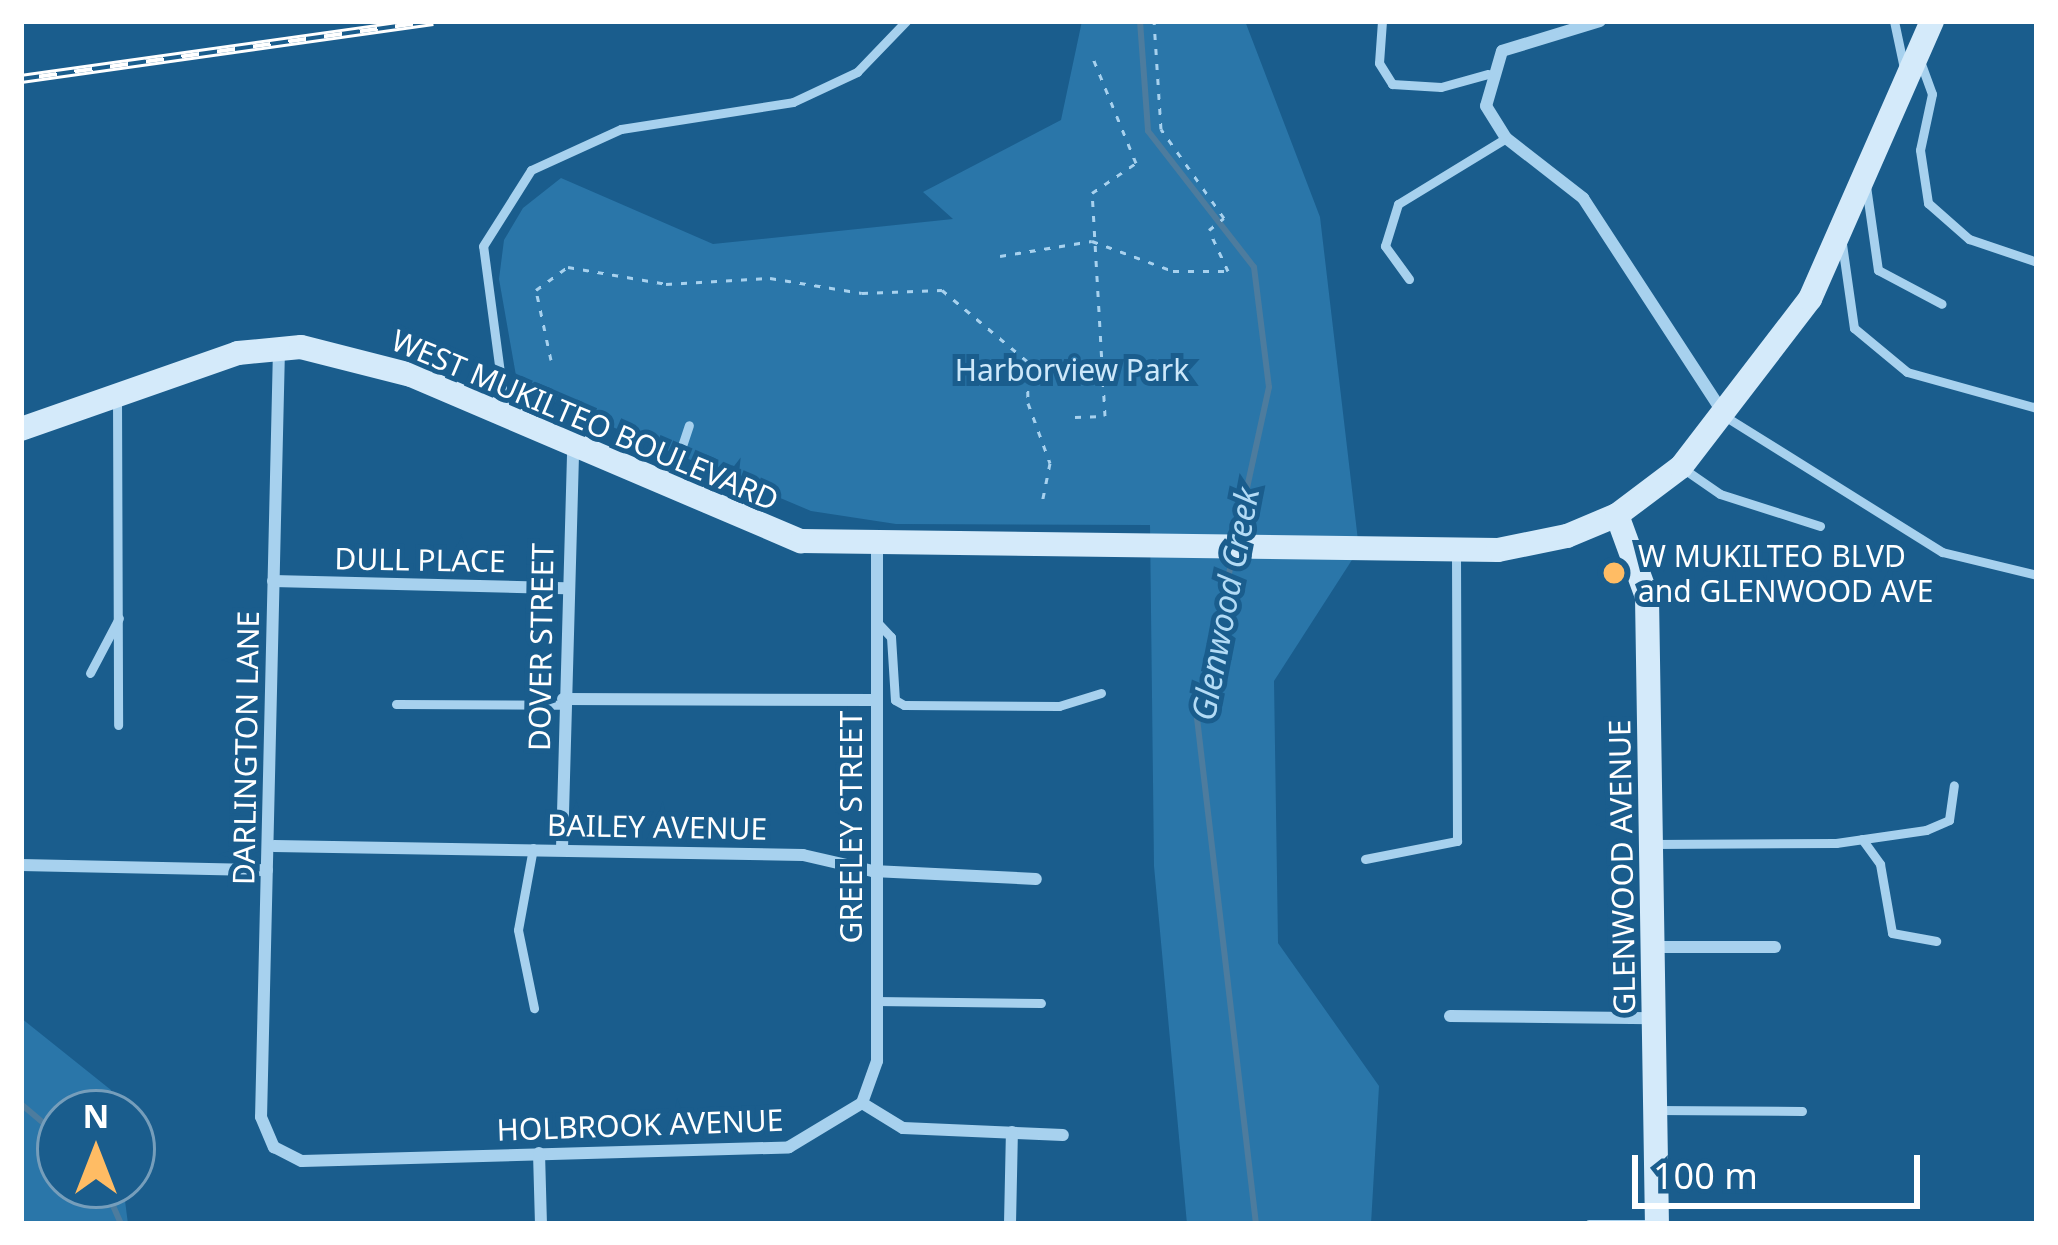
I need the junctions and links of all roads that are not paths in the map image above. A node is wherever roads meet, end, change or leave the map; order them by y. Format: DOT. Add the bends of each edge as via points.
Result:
graph roads {
  1 [pos="906,21"];
  2 [pos="1382,21"];
  3 [pos="1600,21"];
  4 [pos="1894,21"];
  5 [pos="1931,21"];
  6 [pos="1913,67"];
  7 [pos="1488,74"];
  8 [pos="1506,139"];
  9 [pos="1866,186"];
  10 [pos="1841,238"];
  11 [pos="2037,262"];
  12 [pos="1409,279"];
  13 [pos="1942,304"];
  14 [pos="279,348"];
  15 [pos="116,397"];
  16 [pos="2037,408"];
  17 [pos="504,416"];
  18 [pos="1726,417"];
  19 [pos="689,425"];
  20 [pos="21,429"];
  21 [pos="572,447"];
  22 [pos="1681,467"];
  23 [pos="667,490"];
  24 [pos="1618,515"];
  25 [pos="1820,526"];
  26 [pos="877,549"];
  27 [pos="1456,550"];
  28 [pos="2037,575"];
  29 [pos="273,581"];
  30 [pos="565,588"];
  31 [pos="119,618"];
  32 [pos="876,621"];
  33 [pos="90,673"];
  34 [pos="1101,694"];
  35 [pos="875,700"];
  36 [pos="563,702"];
  37 [pos="396,704"];
  38 [pos="118,724"];
  39 [pos="1954,785"];
  40 [pos="1862,839"];
  41 [pos="1653,844"];
  42 [pos="274,846"];
  43 [pos="533,848"];
  44 [pos="562,849"];
  45 [pos="1365,859"];
  46 [pos="21,865"];
  47 [pos="267,870"];
  48 [pos="873,871"];
  49 [pos="1036,879"];
  50 [pos="1936,941"];
  51 [pos="1652,947"];
  52 [pos="1775,947"];
  53 [pos="875,1001"];
  54 [pos="1040,1003"];
  55 [pos="534,1008"];
  56 [pos="1450,1016"];
  57 [pos="1654,1018"];
  58 [pos="862,1102"];
  59 [pos="1655,1110"];
  60 [pos="1802,1111"];
  61 [pos="1012,1132"];
  62 [pos="1063,1135"];
  63 [pos="274,1147"];
  64 [pos="539,1153"];
  65 [pos="541,1224"];
  66 [pos="1010,1224"];
  67 [pos="1589,1224"];
  68 [pos="1657,1224"];
  1 -- 17 [label="lane" via="856,72 793,102 621,129 531,170 483,246"];
  2 -- 7 [label="lane" via="1379,63 1392,84 1441,87"];
  3 -- 7 [label="street" via="1528,38 1502,52"];
  4 -- 6 [label="lane"];
  5 -- 6 [label="main road, WEST MUKILTEO BOULEVARD"];
  6 -- 9 [label="main road, WEST MUKILTEO BOULEVARD"];
  6 -- 11 [label="lane" via="1932,94 1920,150 1928,203 1970,238"];
  7 -- 8 [label="street" via="1486,106"];
  8 -- 12 [label="lane" via="1398,204 1385,246"];
  8 -- 18 [label="street" via="1583,198"];
  9 -- 10 [label="main road, WEST MUKILTEO BOULEVARD"];
  9 -- 13 [label="lane" via="1878,270"];
  10 -- 16 [label="lane" via="1854,328 1907,372"];
  10 -- 18 [label="main road, WEST MUKILTEO BOULEVARD"];
  14 -- 15 [label="main road, WEST MUKILTEO BOULEVARD"];
  14 -- 17 [label="main road, WEST MUKILTEO BOULEVARD" via="364,358"];
  14 -- 29 [label="street, DARLINGTON LANE"];
  15 -- 20 [label="main road, WEST MUKILTEO BOULEVARD"];
  15 -- 31 [label="lane"];
  17 -- 21 [label="main road, WEST MUKILTEO BOULEVARD"];
  18 -- 22 [label="main road, WEST MUKILTEO BOULEVARD"];
  18 -- 28 [label="lane" via="1942,552"];
  19 -- 23 [label="lane"];
  21 -- 23 [label="main road, WEST MUKILTEO BOULEVARD"];
  21 -- 30 [label="street, DOVER STREET"];
  22 -- 24 [label="main road, WEST MUKILTEO BOULEVARD"];
  22 -- 25 [label="lane" via="1720,494"];
  23 -- 26 [label="main road, WEST MUKILTEO BOULEVARD" via="770,533"];
  24 -- 27 [label="main road, WEST MUKILTEO BOULEVARD" via="1567,536"];
  24 -- 41 [label="main road, GLENWOOD AVENUE" via="1647,597"];
  26 -- 27 [label="main road, WEST MUKILTEO BOULEVARD"];
  26 -- 32 [label="street, GREELEY STREET"];
  27 -- 45 [label="lane" via="1457,841"];
  29 -- 30 [label="street, DULL PLACE"];
  29 -- 42 [label="street, DARLINGTON LANE"];
  30 -- 36 [label="street, DOVER STREET"];
  31 -- 33 [label="lane"];
  31 -- 38 [label="lane"];
  32 -- 34 [label="lane" via="891,637 895,700 904,705 1059,706"];
  32 -- 35 [label="street, GREELEY STREET"];
  35 -- 36 [label="street"];
  35 -- 48 [label="street, GREELEY STREET"];
  36 -- 37 [label="lane"];
  36 -- 44 [label="street, DOVER STREET"];
  39 -- 40 [label="lane" via="1949,820"];
  40 -- 41 [label="lane"];
  40 -- 50 [label="lane" via="1880,864 1892,933"];
  41 -- 51 [label="main road, GLENWOOD AVENUE"];
  42 -- 43 [label="street, BAILEY AVENUE"];
  42 -- 47 [label="street, DARLINGTON LANE"];
  43 -- 44 [label="street, BAILEY AVENUE"];
  43 -- 55 [label="lane" via="518,930"];
  44 -- 48 [label="street, BAILEY AVENUE" via="803,855"];
  46 -- 47 [label="street"];
  47 -- 63 [label="street, DARLINGTON LANE" via="261,1117"];
  48 -- 49 [label="street, BAILEY AVENUE"];
  48 -- 53 [label="street, GREELEY STREET"];
  51 -- 52 [label="street"];
  51 -- 57 [label="main road, GLENWOOD AVENUE"];
  53 -- 54 [label="lane"];
  53 -- 58 [label="street, GREELEY STREET" via="877,1061"];
  56 -- 57 [label="street"];
  57 -- 59 [label="main road, GLENWOOD AVENUE"];
  58 -- 61 [label="street" via="903,1128"];
  58 -- 64 [label="street, HOLBROOK AVENUE" via="789,1148"];
  59 -- 60 [label="lane"];
  59 -- 68 [label="main road, GLENWOOD AVENUE"];
  61 -- 62 [label="street"];
  61 -- 66 [label="street"];
  63 -- 64 [label="street, HOLBROOK AVENUE" via="302,1160"];
  64 -- 65 [label="street"];
  67 -- 68 [label="lane"];
}
